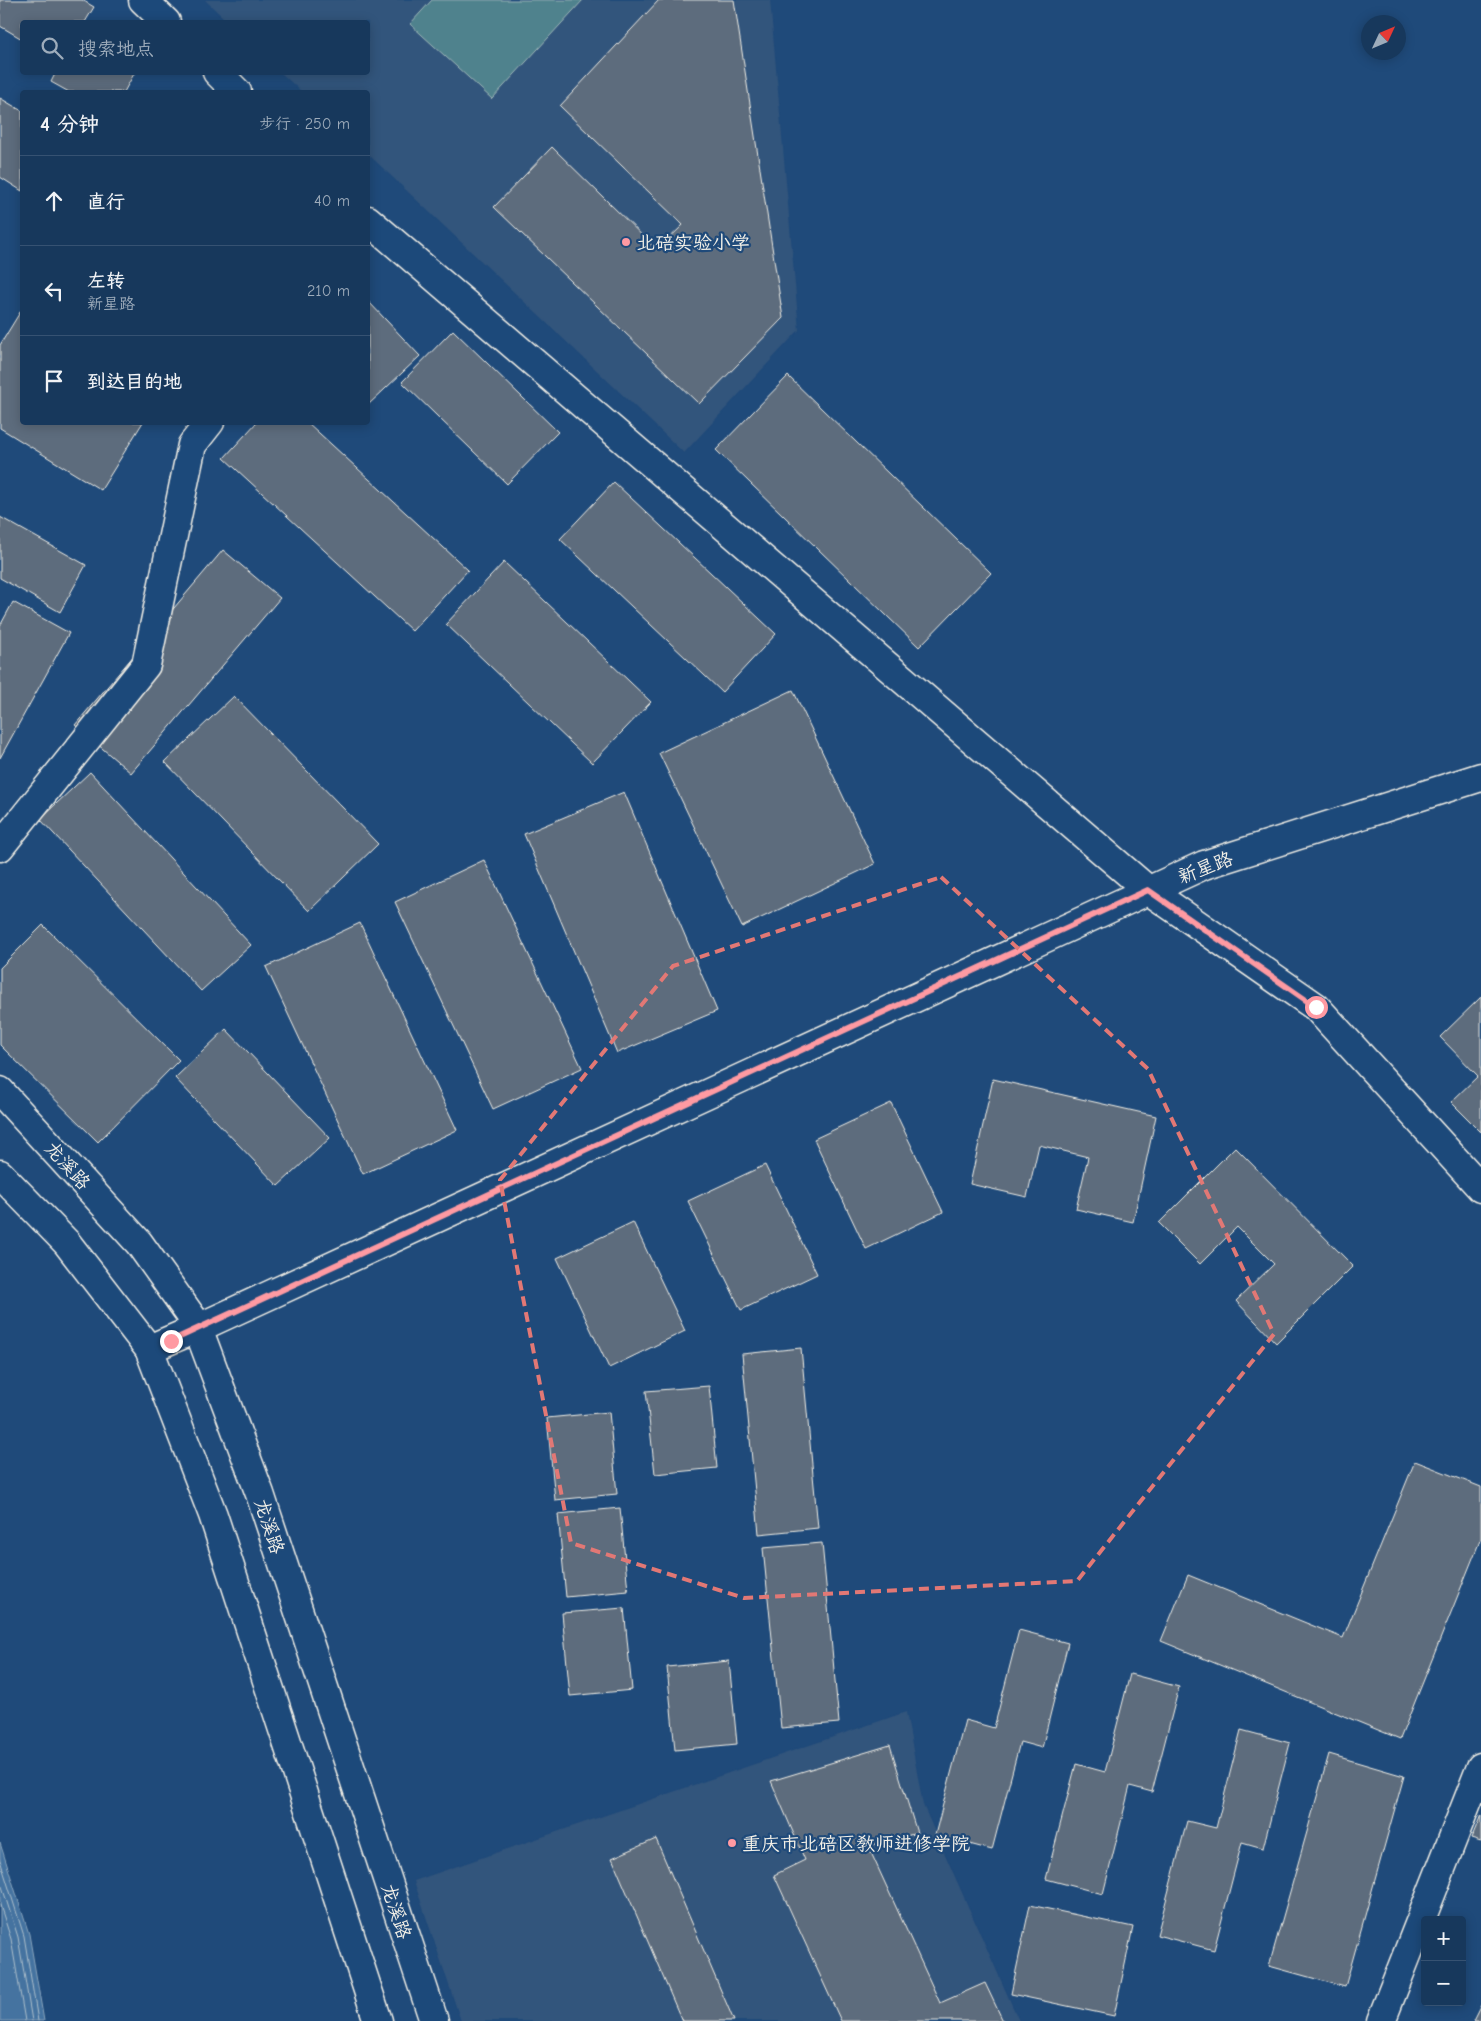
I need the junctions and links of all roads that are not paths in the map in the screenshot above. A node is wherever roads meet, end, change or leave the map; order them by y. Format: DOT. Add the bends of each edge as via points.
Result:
graph roads {
  1 [pos="143,0"];
  2 [pos="164,20"];
  3 [pos="220,75"];
  4 [pos="236,90"];
  5 [pos="370,223"];
  6 [pos="208,425"];
  7 [pos="1481,777"];
  8 [pos="0,847"];
  9 [pos="1148,890"];
  10 [pos="0,1091"];
  11 [pos="0,1174"];
  12 [pos="1481,1188"];
  13 [pos="198,1328"];
  14 [pos="149,1348"];
  15 [pos="1481,1767"];
  16 [pos="378,2021"];
  17 [pos="434,2021"];
  18 [pos="1381,2021"];
  1 -- 2 [label="main road"];
  3 -- 4 [label="main road"];
  5 -- 9 [label="main road"];
  6 -- 8 [label="main road" via="192,445 146,665"];
  7 -- 9 [label="main road, 新星路" via="1204,865"];
  9 -- 12 [label="main road" via="1316,1007"];
  9 -- 13 [label="main road, 新星路"];
  10 -- 13 [label="main road, 龙溪路" via="139,1243"];
  11 -- 14 [label="main road" via="67,1243"];
  13 -- 14 [label="main road, 新星路"];
  13 -- 17 [label="main road, 龙溪路" via="260,1494"];
  14 -- 16 [label="main road" via="213,1515"];
  15 -- 18 [label="main road"];
}
